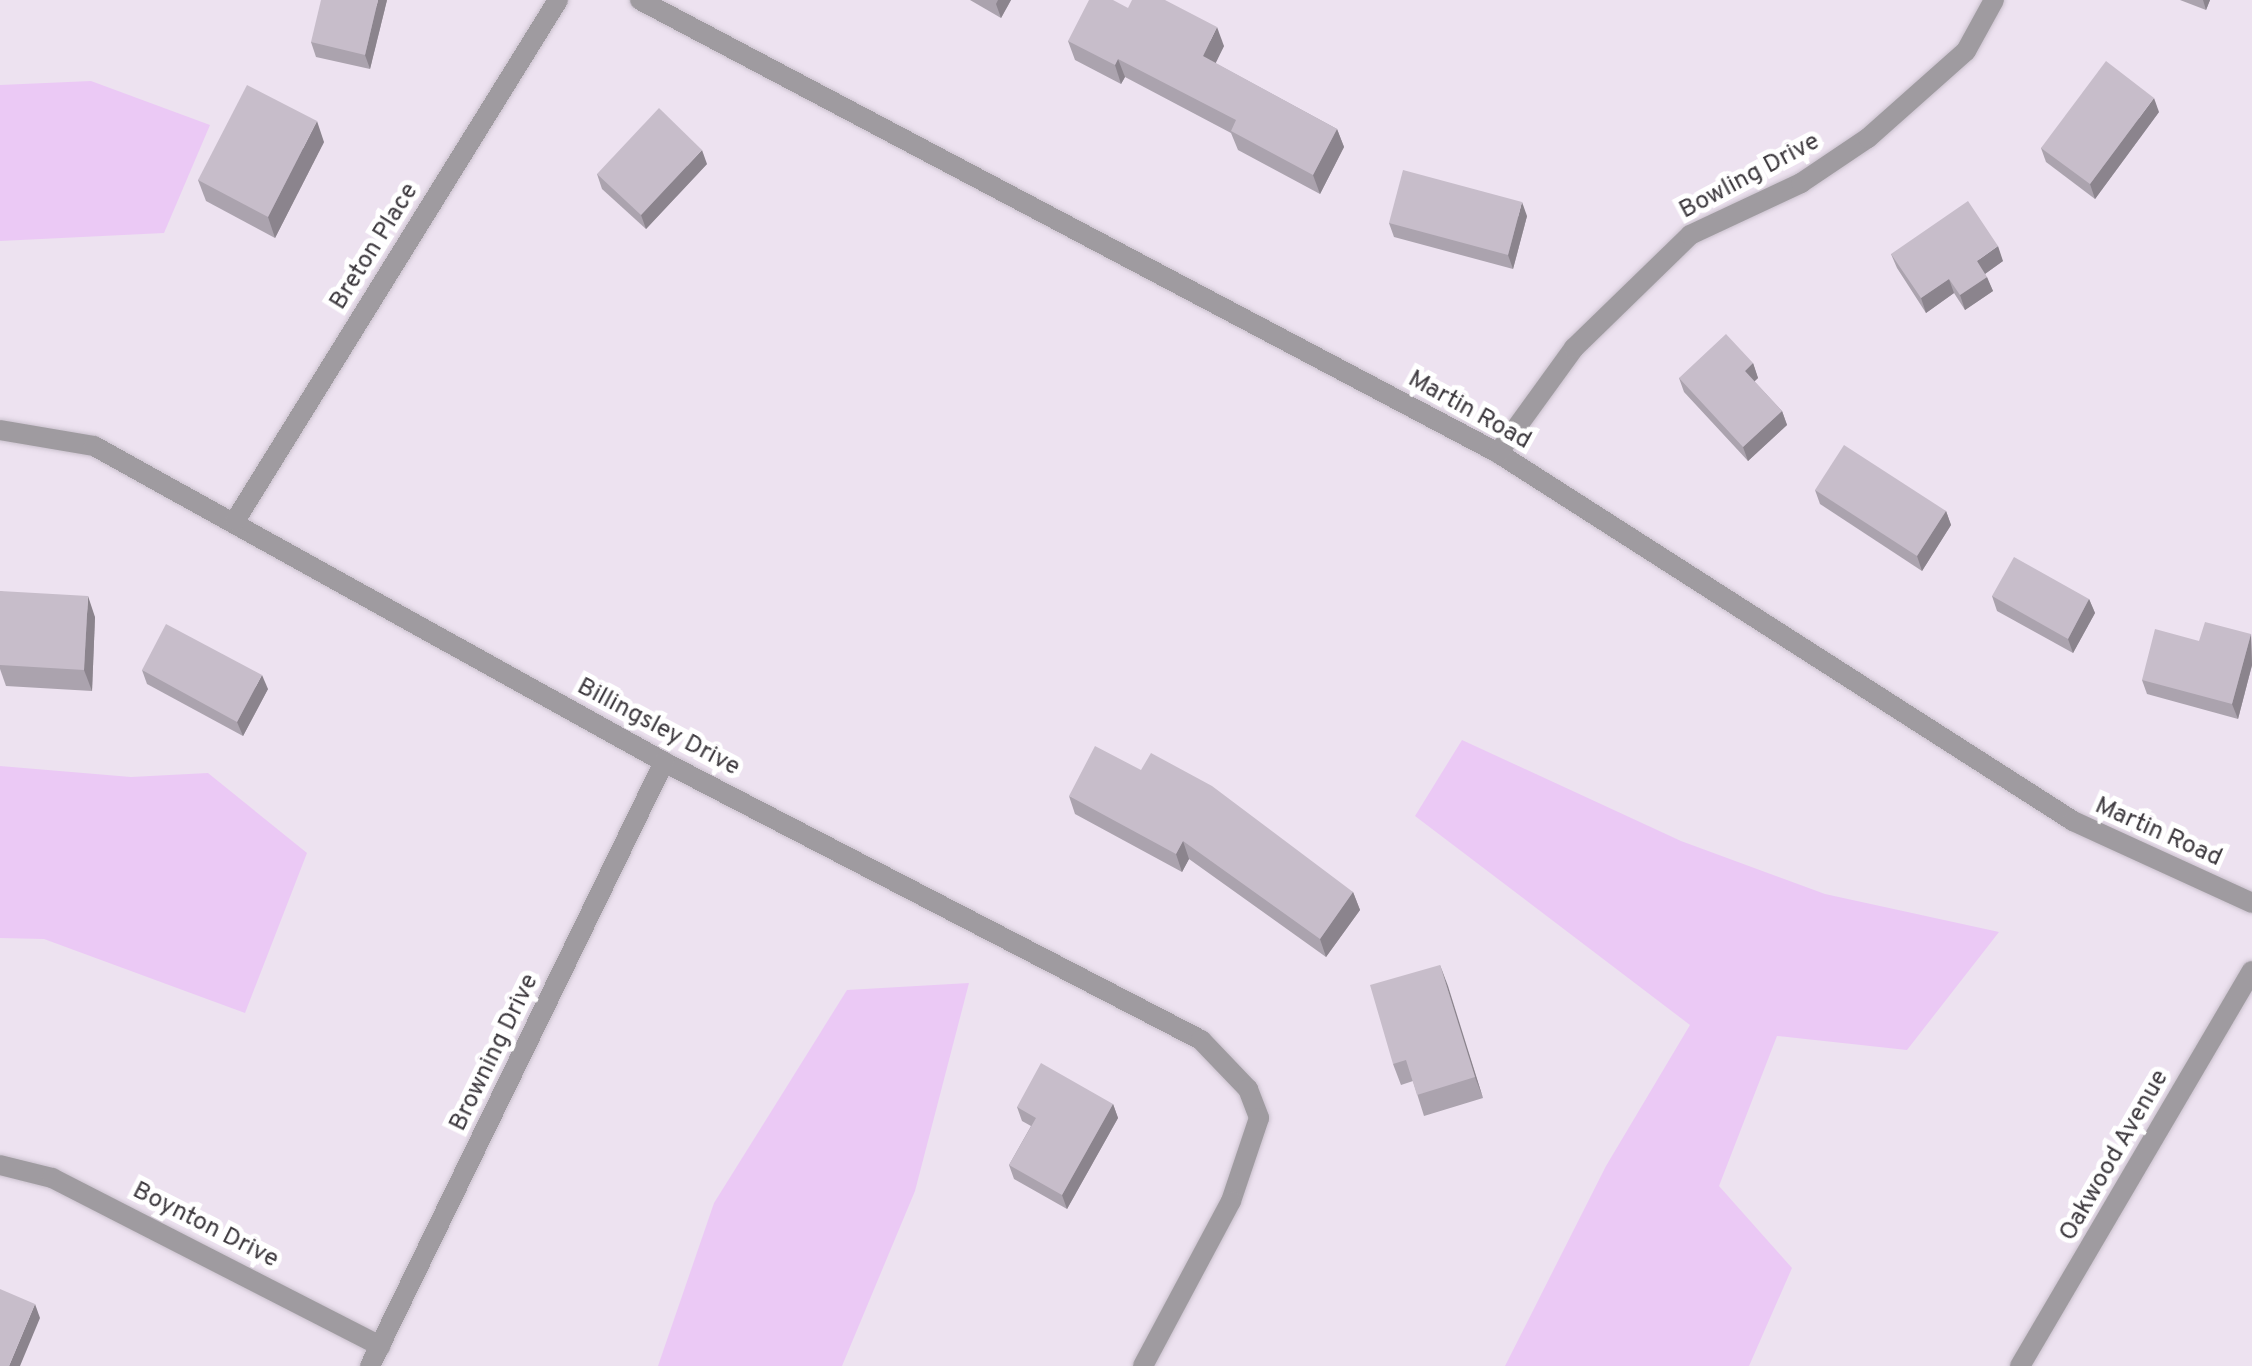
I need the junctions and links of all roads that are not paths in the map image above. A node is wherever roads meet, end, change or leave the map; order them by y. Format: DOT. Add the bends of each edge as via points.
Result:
graph roads {
  1 [pos="558,0"];
  2 [pos="640,0"];
  3 [pos="1994,0"];
  4 [pos="0,430"];
  5 [pos="1498,452"];
  6 [pos="234,521"];
  7 [pos="664,762"];
  8 [pos="2252,903"];
  9 [pos="2252,971"];
  10 [pos="0,1165"];
  11 [pos="381,1346"];
  12 [pos="370,1366"];
  13 [pos="1143,1366"];
  14 [pos="2020,1366"];
  1 -- 6 [label="street, Breton Place"];
  2 -- 5 [label="street, Martin Road"];
  3 -- 5 [label="street, Bowling Drive" via="1966,51 1868,138 1801,184 1690,235 1574,348"];
  4 -- 6 [label="street, Billingsley Drive" via="94,446"];
  5 -- 8 [label="street, Martin Road" via="2073,822"];
  6 -- 7 [label="street, Billingsley Drive"];
  7 -- 11 [label="street, Browning Drive"];
  7 -- 13 [label="street, Billingsley Drive" via="1201,1040 1248,1089 1259,1118 1231,1201"];
  9 -- 14 [label="street, Oakwood Avenue"];
  10 -- 11 [label="street, Boynton Drive" via="52,1178"];
  11 -- 12 [label="street, Browning Drive"];
}
